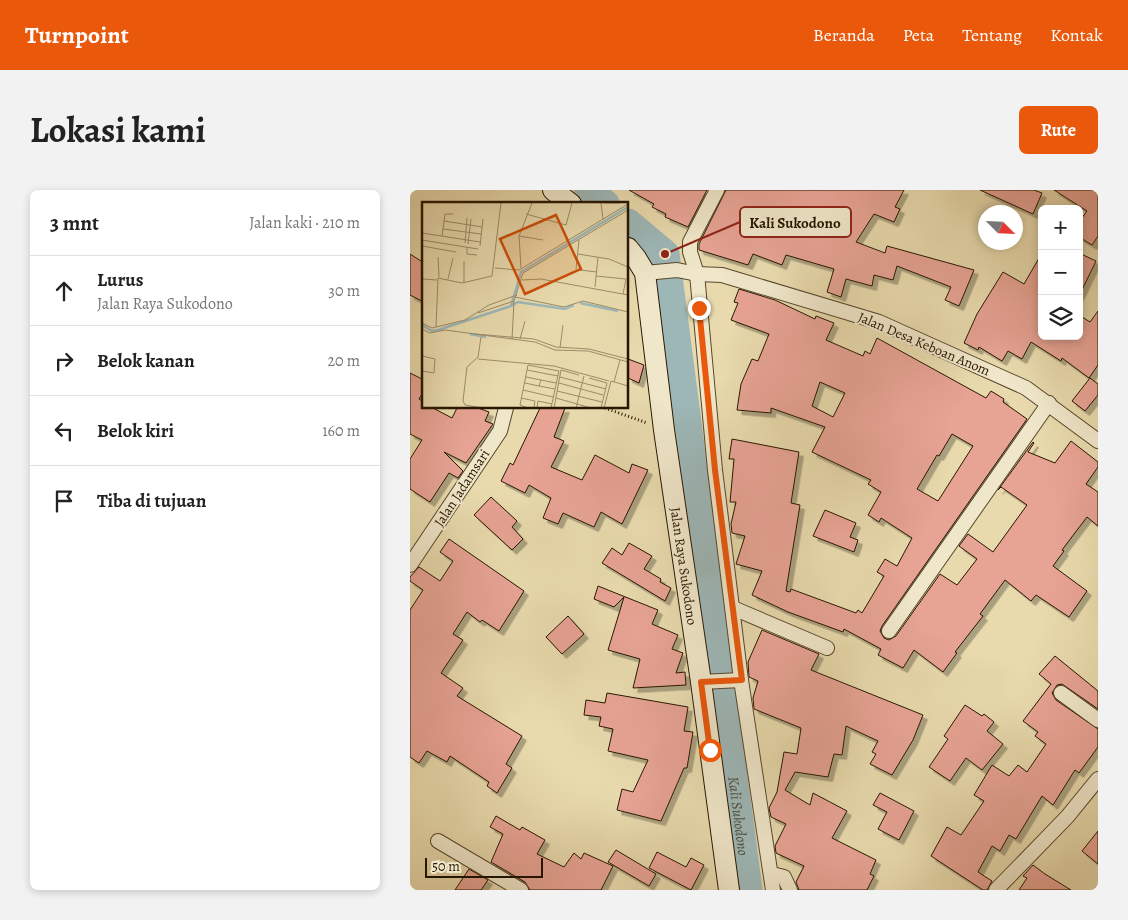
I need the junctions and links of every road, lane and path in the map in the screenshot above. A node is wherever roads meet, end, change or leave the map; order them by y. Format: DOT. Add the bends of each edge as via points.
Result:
graph roads {
  1 [pos="553,190"];
  2 [pos="717,190"];
  3 [pos="568,202"];
  4 [pos="629,249"];
  5 [pos="650,273"];
  6 [pos="697,274"];
  7 [pos="1048,403"];
  8 [pos="506,409"];
  9 [pos="608,409"];
  10 [pos="648,424"];
  11 [pos="1098,441"];
  12 [pos="410,565"];
  13 [pos="733,608"];
  14 [pos="889,631"];
  15 [pos="827,648"];
  16 [pos="737,680"];
  17 [pos="709,681"];
  18 [pos="1061,693"];
  19 [pos="1098,720"];
  20 [pos="1098,779"];
  21 [pos="438,842"];
  22 [pos="772,874"];
  23 [pos="521,890"];
  24 [pos="728,890"];
  25 [pos="773,890"];
  26 [pos="790,890"];
  27 [pos="996,890"];
  1 -- 3 [label="main road"];
  2 -- 6 [label="street" via="690,242"];
  4 -- 5 [label="main road, Jalan Raya Sukodono"];
  5 -- 6 [label="street, Jalan Desa Keboan Anom" via="677,270"];
  5 -- 17 [label="main road, Jalan Raya Sukodono" via="664,430"];
  6 -- 7 [label="street, Jalan Desa Keboan Anom" via="722,274 879,322 1026,388"];
  6 -- 13 [label="street" via="715,470"];
  7 -- 11 [label="street, Jalan Desa Keboan Anom"];
  7 -- 14 [label="street"];
  8 -- 12 [label="street, Jalan Jadamsari" via="500,431"];
  9 -- 10 [label="path"];
  13 -- 15 [label="street"];
  13 -- 16 [label="street"];
  16 -- 17 [label="street"];
  16 -- 22 [label="street"];
  17 -- 24 [label="main road, Jalan Raya Sukodono"];
  18 -- 19 [label="street"];
  20 -- 27 [label="street" via="1067,818"];
  21 -- 23 [label="street"];
  22 -- 25 [label="street"];
  22 -- 26 [label="street" via="784,877"];
}
